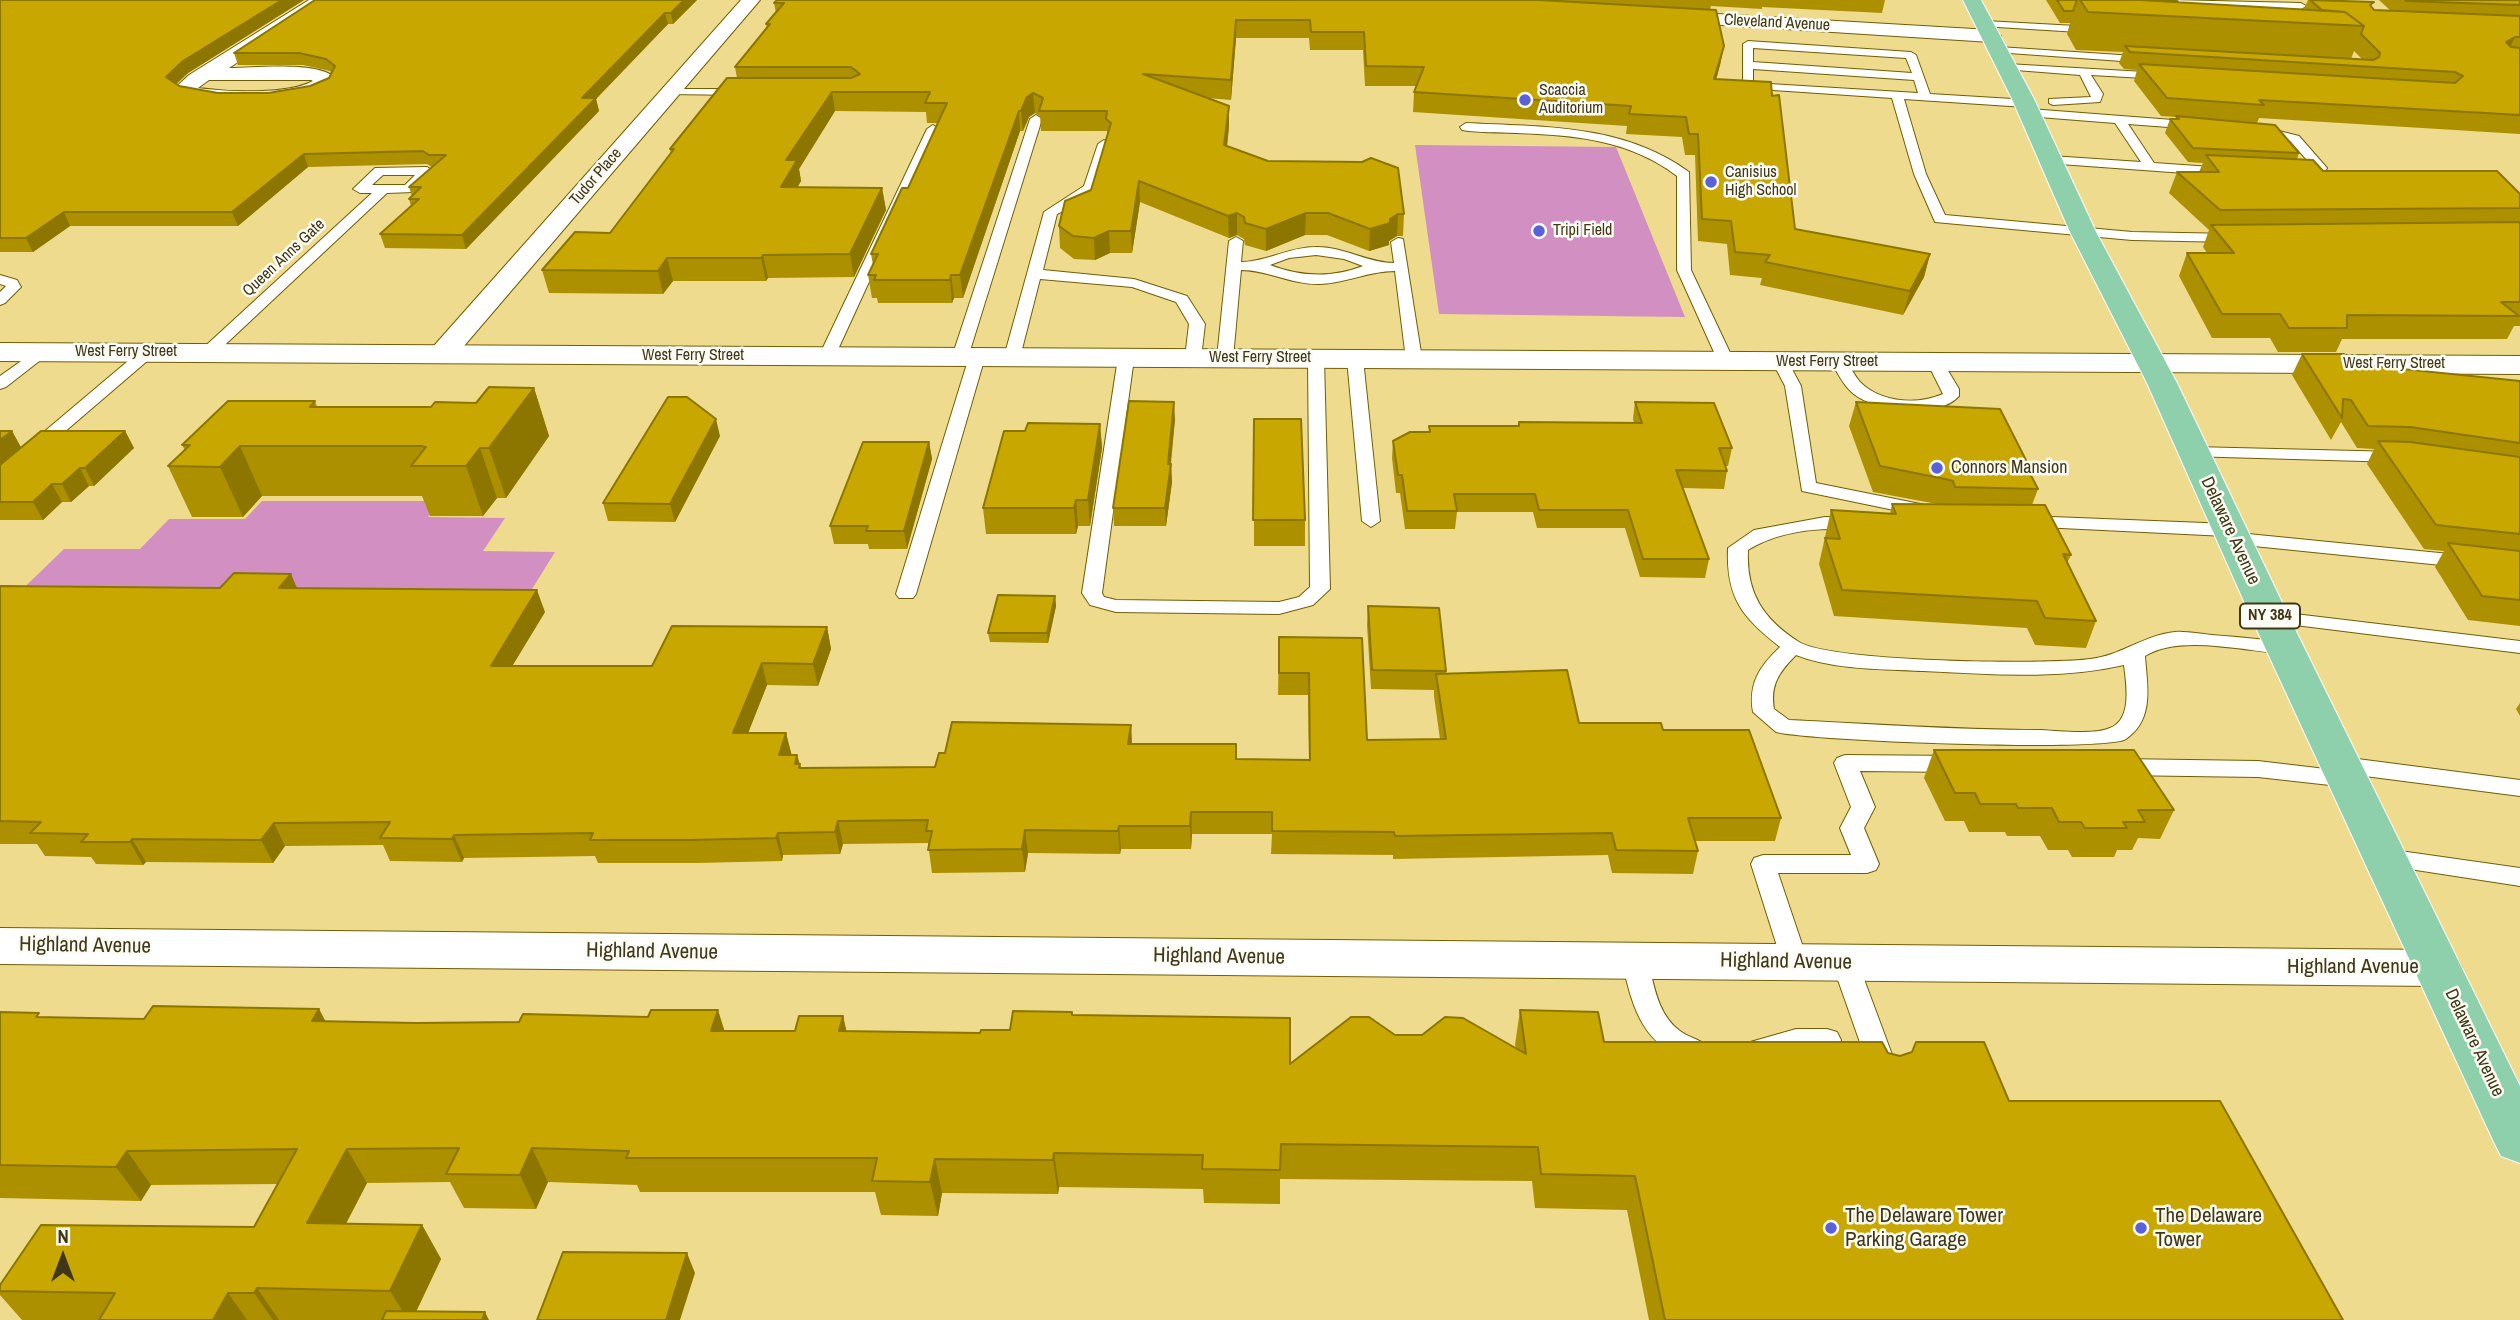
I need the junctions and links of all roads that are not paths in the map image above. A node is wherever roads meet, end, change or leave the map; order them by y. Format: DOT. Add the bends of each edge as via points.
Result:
graph roads {
  1 [pos="322,0"];
  2 [pos="751,0"];
  3 [pos="1972,0"];
  4 [pos="2159,2"];
  5 [pos="2301,6"];
  6 [pos="1648,16"];
  7 [pos="2112,31"];
  8 [pos="1995,44"];
  9 [pos="2166,61"];
  10 [pos="1748,65"];
  11 [pos="2083,71"];
  12 [pos="206,74"];
  13 [pos="1919,77"];
  14 [pos="2177,77"];
  15 [pos="671,92"];
  16 [pos="761,92"];
  17 [pos="1897,96"];
  18 [pos="1925,96"];
  19 [pos="2026,105"];
  20 [pos="1036,119"];
  21 [pos="2119,119"];
  22 [pos="2208,125"];
  23 [pos="1466,127"];
  24 [pos="2246,128"];
  25 [pos="933,129"];
  26 [pos="1104,144"];
  27 [pos="2054,167"];
  28 [pos="2150,167"];
  29 [pos="2285,175"];
  30 [pos="384,189"];
  31 [pos="2082,232"];
  32 [pos="2245,238"];
  33 [pos="1236,241"];
  34 [pos="1398,242"];
  35 [pos="1234,266"];
  36 [pos="1258,266"];
  37 [pos="1375,267"];
  38 [pos="1401,267"];
  39 [pos="1034,274"];
  40 [pos="0,279"];
  41 [pos="0,300"];
  42 [pos="0,352"];
  43 [pos="41,352"];
  44 [pos="147,353"];
  45 [pos="207,353"];
  46 [pos="442,354"];
  47 [pos="827,356"];
  48 [pos="969,357"];
  49 [pos="1012,357"];
  50 [pos="1126,358"];
  51 [pos="1193,358"];
  52 [pos="1225,358"];
  53 [pos="1316,359"];
  54 [pos="1355,359"];
  55 [pos="1414,359"];
  56 [pos="1726,361"];
  57 [pos="1780,361"];
  58 [pos="1839,362"];
  59 [pos="1936,362"];
  60 [pos="2152,363"];
  61 [pos="2519,367"];
  62 [pos="0,384"];
  63 [pos="2194,452"];
  64 [pos="2411,458"];
  65 [pos="0,478"];
  66 [pos="1371,521"];
  67 [pos="2002,521"];
  68 [pos="2232,534"];
  69 [pos="2520,567"];
  70 [pos="906,594"];
  71 [pos="2278,633"];
  72 [pos="1793,647"];
  73 [pos="2520,647"];
  74 [pos="2134,654"];
  75 [pos="1983,765"];
  76 [pos="2103,767"];
  77 [pos="2345,772"];
  78 [pos="2520,788"];
  79 [pos="2386,858"];
  80 [pos="2520,877"];
  81 [pos="0,946"];
  82 [pos="1635,961"];
  83 [pos="1795,962"];
  84 [pos="1845,963"];
  85 [pos="2438,968"];
  86 [pos="1827,1041"];
  87 [pos="1886,1077"];
  88 [pos="2520,1140"];
  1 -- 12 [label="street"];
  2 -- 15 [label="street, Tudor Place"];
  3 -- 8 [label="main road, Delaware Avenue / NY 384"];
  4 -- 5 [label="lane"];
  6 -- 8 [label="street, Cleveland Avenue"];
  7 -- 8 [label="lane"];
  8 -- 9 [label="lane"];
  8 -- 11 [label="lane"];
  8 -- 19 [label="main road, Delaware Avenue / NY 384"];
  10 -- 13 [label="lane"];
  10 -- 13 [label="lane" via="1748,44 1911,55"];
  10 -- 17 [label="lane" via="1747,86"];
  11 -- 14 [label="lane"];
  11 -- 19 [label="lane" via="2096,100"];
  12 -- 12 [label="street" via="187,86 187,92 296,93 316,88 327,79 315,74"];
  13 -- 18 [label="lane"];
  15 -- 16 [label="lane"];
  15 -- 46 [label="street, Tudor Place"];
  17 -- 18 [label="lane"];
  17 -- 31 [label="lane" via="1920,174 1940,219"];
  18 -- 19 [label="lane"];
  19 -- 21 [label="lane"];
  19 -- 27 [label="main road, Delaware Avenue / NY 384"];
  20 -- 48 [label="lane"];
  21 -- 22 [label="lane"];
  21 -- 28 [label="lane"];
  23 -- 56 [label="lane" via="1601,137 1644,149 1671,163 1684,175 1684,270"];
  24 -- 29 [label="lane" via="2295,139 2321,168 2316,174"];
  25 -- 47 [label="lane"];
  26 -- 39 [label="lane" via="1094,185 1081,198 1051,212"];
  27 -- 28 [label="lane"];
  27 -- 28 [label="lane" via="2237,179"];
  27 -- 31 [label="main road, Delaware Avenue / NY 384"];
  30 -- 45 [label="lane, Queen Anns Gate"];
  31 -- 32 [label="lane"];
  31 -- 60 [label="main road, Delaware Avenue / NY 384"];
  33 -- 35 [label="lane"];
  34 -- 38 [label="lane"];
  35 -- 36 [label="lane"];
  35 -- 52 [label="lane"];
  36 -- 37 [label="lane" via="1285,276 1319,279 1351,276"];
  36 -- 37 [label="lane" via="1290,253 1317,251 1351,256"];
  37 -- 38 [label="lane"];
  38 -- 55 [label="lane"];
  39 -- 49 [label="lane"];
  39 -- 51 [label="lane" via="1134,283 1182,299 1198,324"];
  40 -- 41 [label="lane" via="14,287"];
  42 -- 43 [label="street, West Ferry Street"];
  43 -- 44 [label="street, West Ferry Street"];
  43 -- 62 [label="lane"];
  44 -- 45 [label="street, West Ferry Street"];
  44 -- 65 [label="lane"];
  45 -- 46 [label="street, West Ferry Street"];
  46 -- 47 [label="street, West Ferry Street"];
  47 -- 48 [label="street, West Ferry Street"];
  48 -- 49 [label="street, West Ferry Street"];
  48 -- 70 [label="lane"];
  49 -- 50 [label="street, West Ferry Street"];
  50 -- 51 [label="street, West Ferry Street"];
  50 -- 53 [label="lane" via="1092,593 1097,601 1116,606 1279,608 1306,601 1320,589"];
  51 -- 52 [label="street, West Ferry Street"];
  52 -- 53 [label="street, West Ferry Street"];
  53 -- 54 [label="street, West Ferry Street"];
  54 -- 55 [label="street, West Ferry Street"];
  54 -- 66 [label="lane"];
  55 -- 56 [label="street, West Ferry Street"];
  56 -- 57 [label="street, West Ferry Street"];
  57 -- 58 [label="street, West Ferry Street"];
  57 -- 72 [label="lane" via="1793,386 1808,486 1935,517 1825,523 1761,534 1738,548 1737,575 1747,603"];
  58 -- 59 [label="street, West Ferry Street"];
  58 -- 59 [label="lane" via="1854,386 1875,400 1921,405 1951,396"];
  59 -- 60 [label="street, West Ferry Street"];
  60 -- 61 [label="street, West Ferry Street"];
  60 -- 63 [label="main road, Delaware Avenue / NY 384"];
  63 -- 64 [label="lane"];
  63 -- 68 [label="main road, Delaware Avenue / NY 384"];
  67 -- 68 [label="lane"];
  68 -- 69 [label="lane"];
  68 -- 71 [label="main road, Delaware Avenue / NY 384"];
  71 -- 73 [label="lane"];
  71 -- 74 [label="lane" via="2176,638"];
  71 -- 77 [label="main road, Delaware Avenue / NY 384"];
  72 -- 74 [label="lane" via="1817,656 1875,662 2028,669 2090,666"];
  72 -- 74 [label="lane" via="1770,668 1759,695 1764,712 1784,727 1973,737 2116,734 2130,723 2138,702"];
  75 -- 83 [label="lane" via="1845,764 1863,807 1852,828 1867,864 1763,864"];
  76 -- 77 [label="lane"];
  77 -- 78 [label="lane"];
  77 -- 79 [label="main road, Delaware Avenue / NY 384"];
  79 -- 80 [label="lane"];
  79 -- 85 [label="main road, Delaware Avenue / NY 384"];
  81 -- 82 [label="street, Highland Avenue"];
  82 -- 83 [label="street, Highland Avenue"];
  82 -- 86 [label="lane" via="1655,1026 1695,1052 1724,1056 1796,1040"];
  83 -- 84 [label="street, Highland Avenue"];
  84 -- 85 [label="street, Highland Avenue"];
  84 -- 87 [label="lane"];
  85 -- 88 [label="main road, Delaware Avenue / NY 384"];
}
